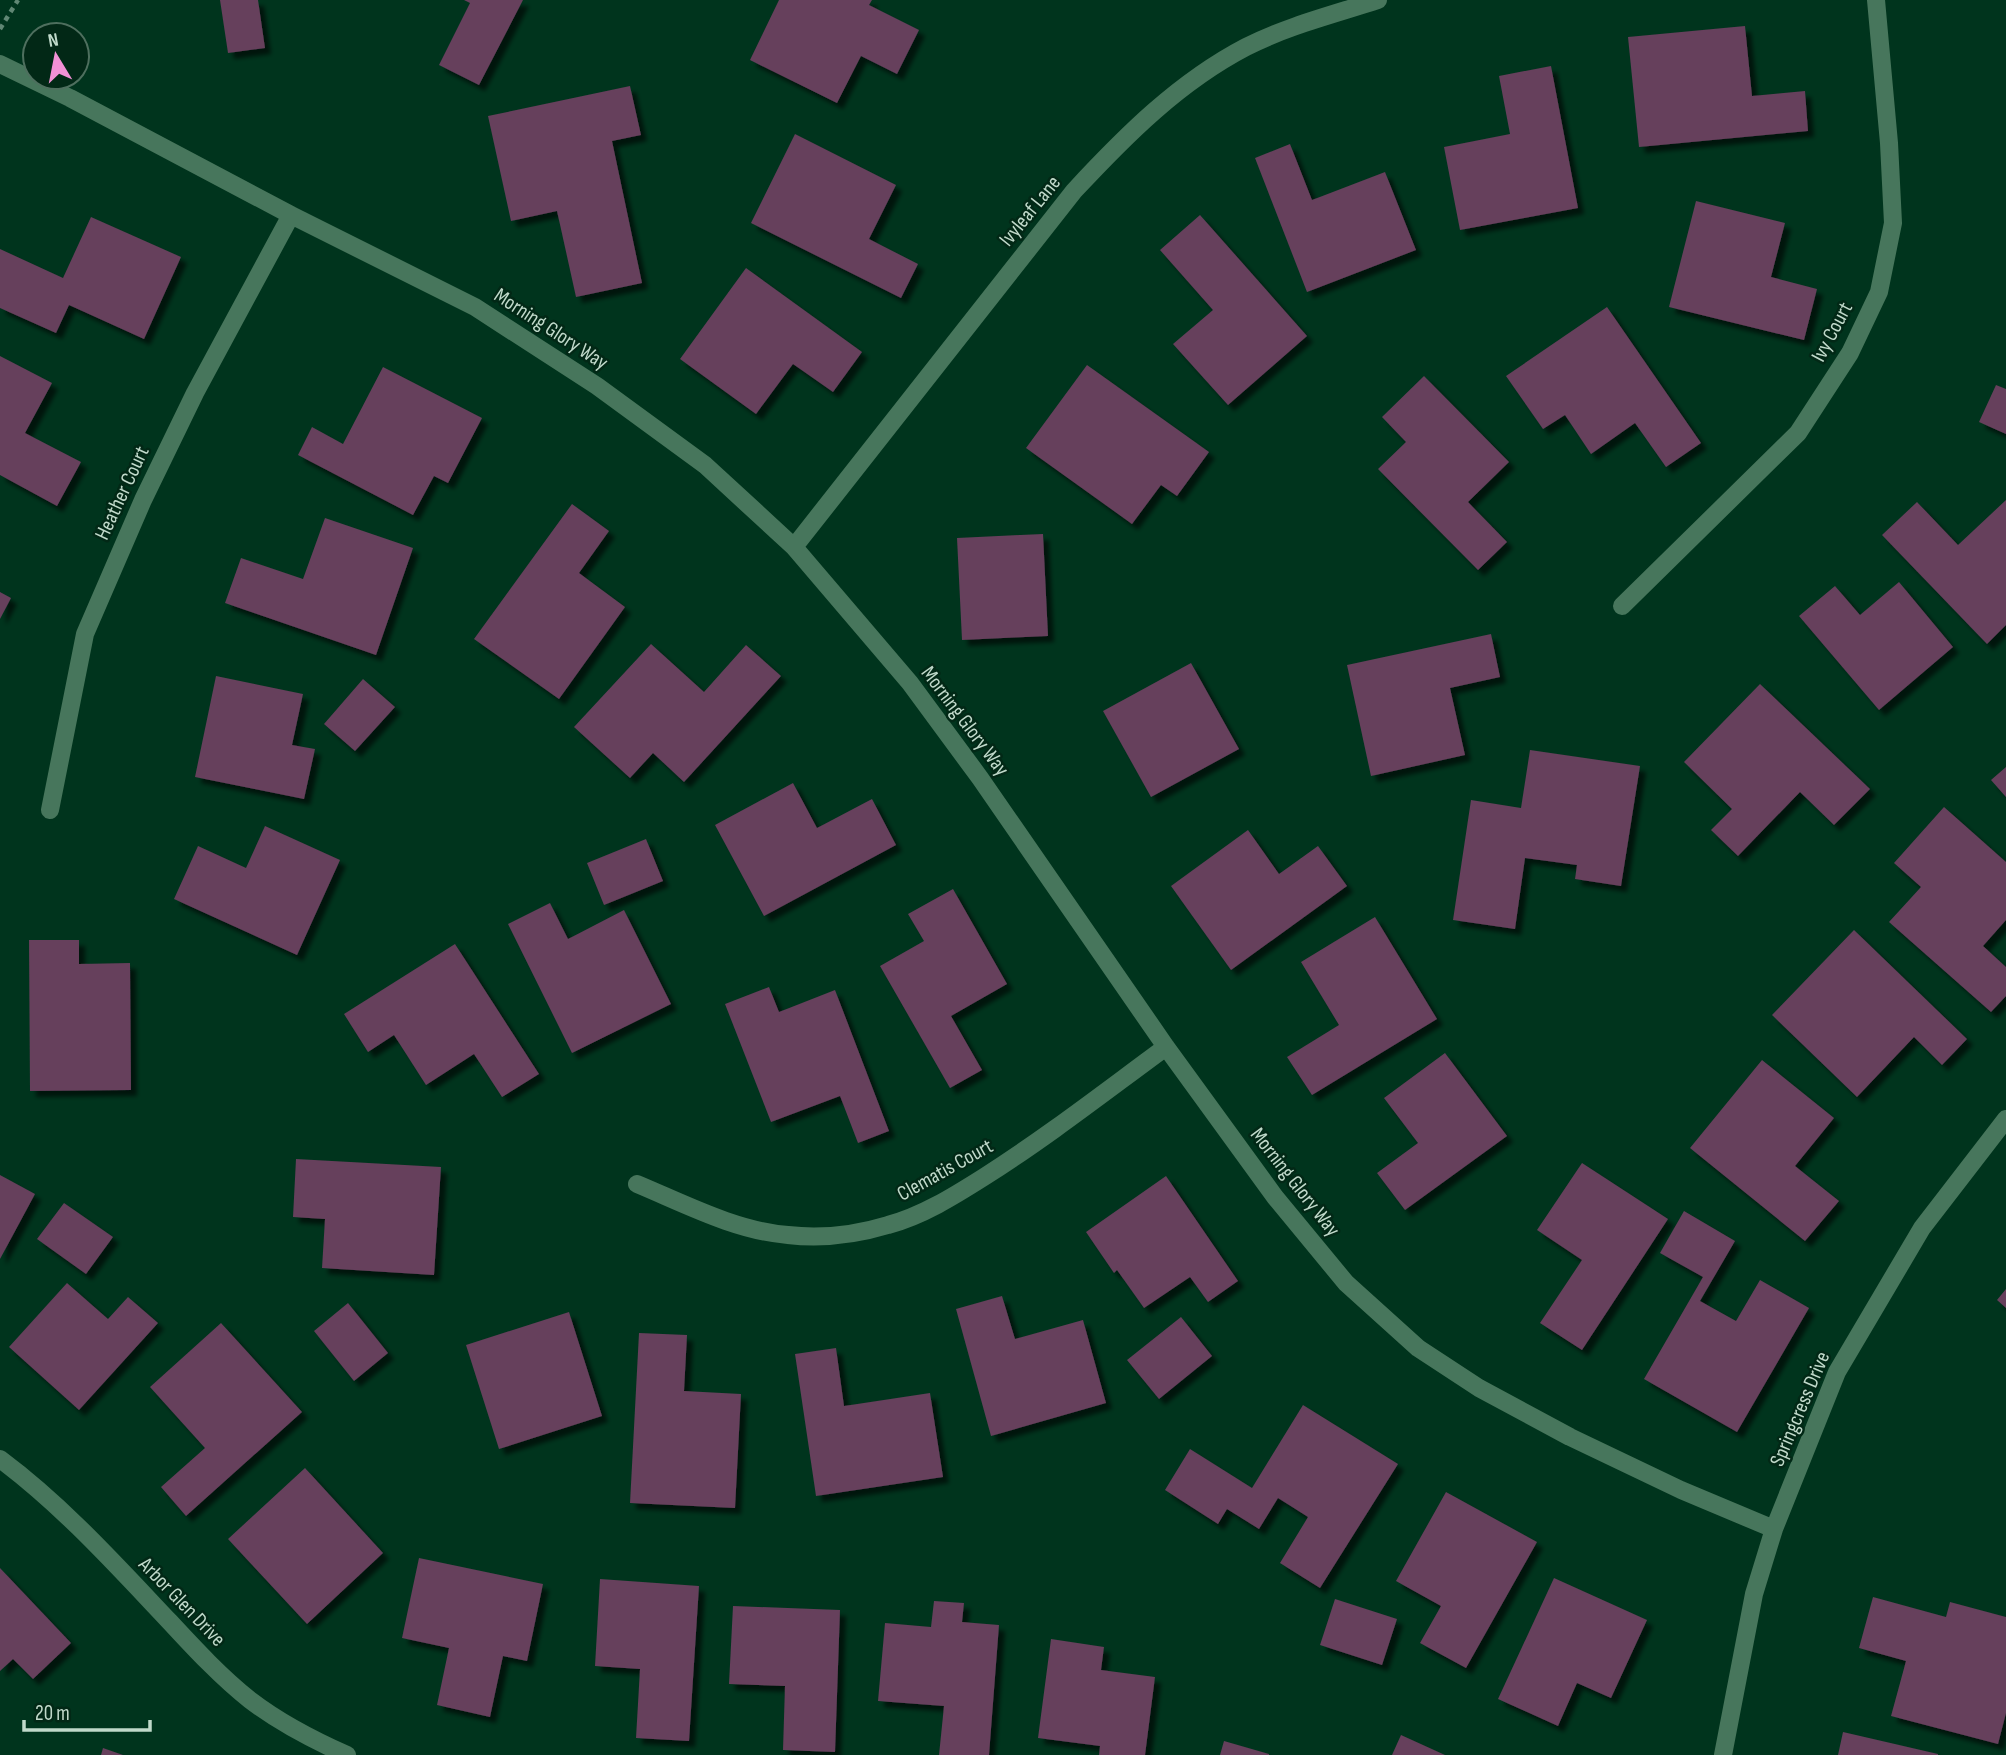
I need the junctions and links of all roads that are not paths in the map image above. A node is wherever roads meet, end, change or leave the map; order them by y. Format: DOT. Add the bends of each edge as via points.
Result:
graph roads {
  1 [pos="1378,0"];
  2 [pos="1876,0"];
  3 [pos="0,64"];
  4 [pos="290,215"];
  5 [pos="794,547"];
  6 [pos="1622,606"];
  7 [pos="50,810"];
  8 [pos="1166,1047"];
  9 [pos="2006,1119"];
  10 [pos="637,1184"];
  11 [pos="0,1459"];
  12 [pos="1774,1530"];
  13 [pos="348,1755"];
  14 [pos="1723,1755"];
  1 -- 5 [label="street, Ivyleaf Lane" via="1248,46 1204,72 1116,146 1074,191"];
  2 -- 6 [label="street, Ivy Court" via="1893,223 1879,292 1850,353 1798,433"];
  3 -- 4 [label="street, Morning Glory Way"];
  4 -- 5 [label="street, Morning Glory Way" via="475,307 597,386 705,465"];
  4 -- 7 [label="street, Heather Court" via="195,393 85,634"];
  5 -- 8 [label="street, Morning Glory Way" via="910,683 981,778"];
  8 -- 10 [label="street, Clematis Court" via="1030,1148 949,1199 890,1225 834,1237 786,1235 713,1215"];
  8 -- 12 [label="street, Morning Glory Way" via="1275,1197 1346,1283 1419,1348 1479,1388 1570,1437"];
  9 -- 12 [label="street, Springcress Drive" via="1922,1228 1838,1372"];
  11 -- 13 [label="street, Arbor Glen Drive" via="86,1535 249,1699 279,1720"];
  12 -- 14 [label="street, Springcress Drive" via="1752,1606"];
}
